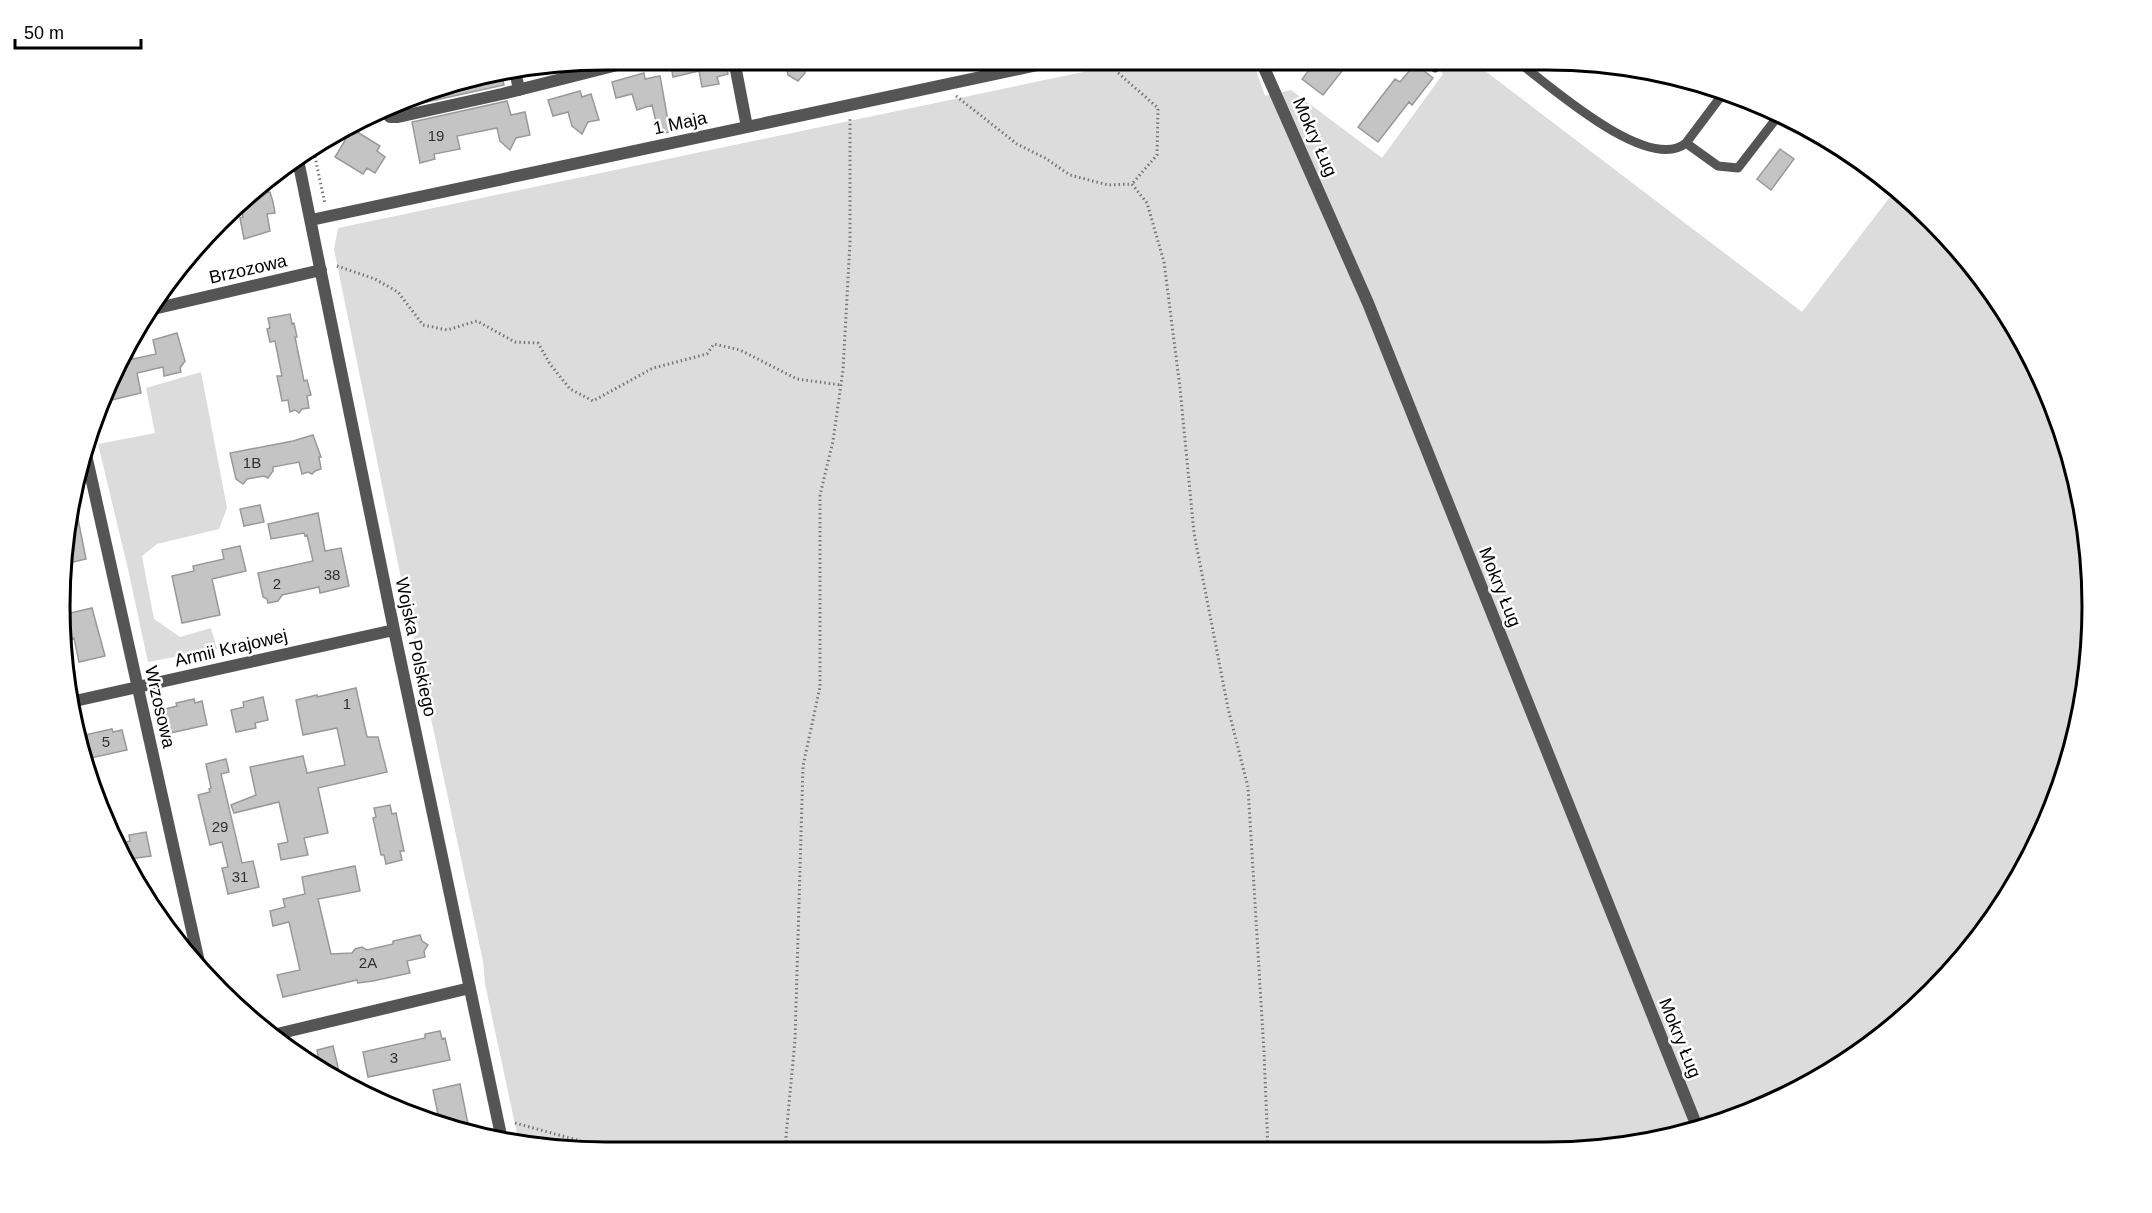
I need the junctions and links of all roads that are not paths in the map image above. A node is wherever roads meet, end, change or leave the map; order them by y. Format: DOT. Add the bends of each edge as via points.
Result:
graph roads {
  1 [pos="736,70"];
  2 [pos="1014,70"];
  3 [pos="1266,70"];
  4 [pos="1529,70"];
  5 [pos="595,71"];
  6 [pos="517,78"];
  7 [pos="519,90"];
  8 [pos="1719,99"];
  9 [pos="389,116"];
  10 [pos="1774,122"];
  11 [pos="747,127"];
  12 [pos="1686,143"];
  13 [pos="300,167"];
  14 [pos="311,220"];
  15 [pos="321,270"];
  16 [pos="162,307"];
  17 [pos="89,468"];
  18 [pos="394,630"];
  19 [pos="137,688"];
  20 [pos="79,700"];
  21 [pos="197,951"];
  22 [pos="470,988"];
  23 [pos="281,1033"];
  24 [pos="1694,1121"];
  25 [pos="500,1132"];
  1 -- 11 [label="street"];
  2 -- 11 [label="street, 1 Maja"];
  3 -- 24 [label="street, Mokry Ług" via="1368,303"];
  4 -- 12 [label="lane" via="1604,127 1629,139 1660,150 1679,148"];
  5 -- 7 [label="street"];
  6 -- 7 [label="street"];
  7 -- 9 [label="street"];
  8 -- 12 [label="lane"];
  10 -- 12 [label="lane" via="1738,168 1718,166"];
  11 -- 14 [label="street, 1 Maja"];
  13 -- 14 [label="street, Wojska Polskiego"];
  14 -- 15 [label="street, Wojska Polskiego"];
  15 -- 16 [label="street, Brzozowa"];
  15 -- 18 [label="street, Wojska Polskiego"];
  17 -- 19 [label="street, Wrzosowa"];
  18 -- 19 [label="street, Armii Krajowej"];
  18 -- 22 [label="street, Wojska Polskiego"];
  19 -- 20 [label="street, Armii Krajowej"];
  19 -- 21 [label="street, Wrzosowa"];
  22 -- 23 [label="street"];
  22 -- 25 [label="street, Wojska Polskiego"];
}
